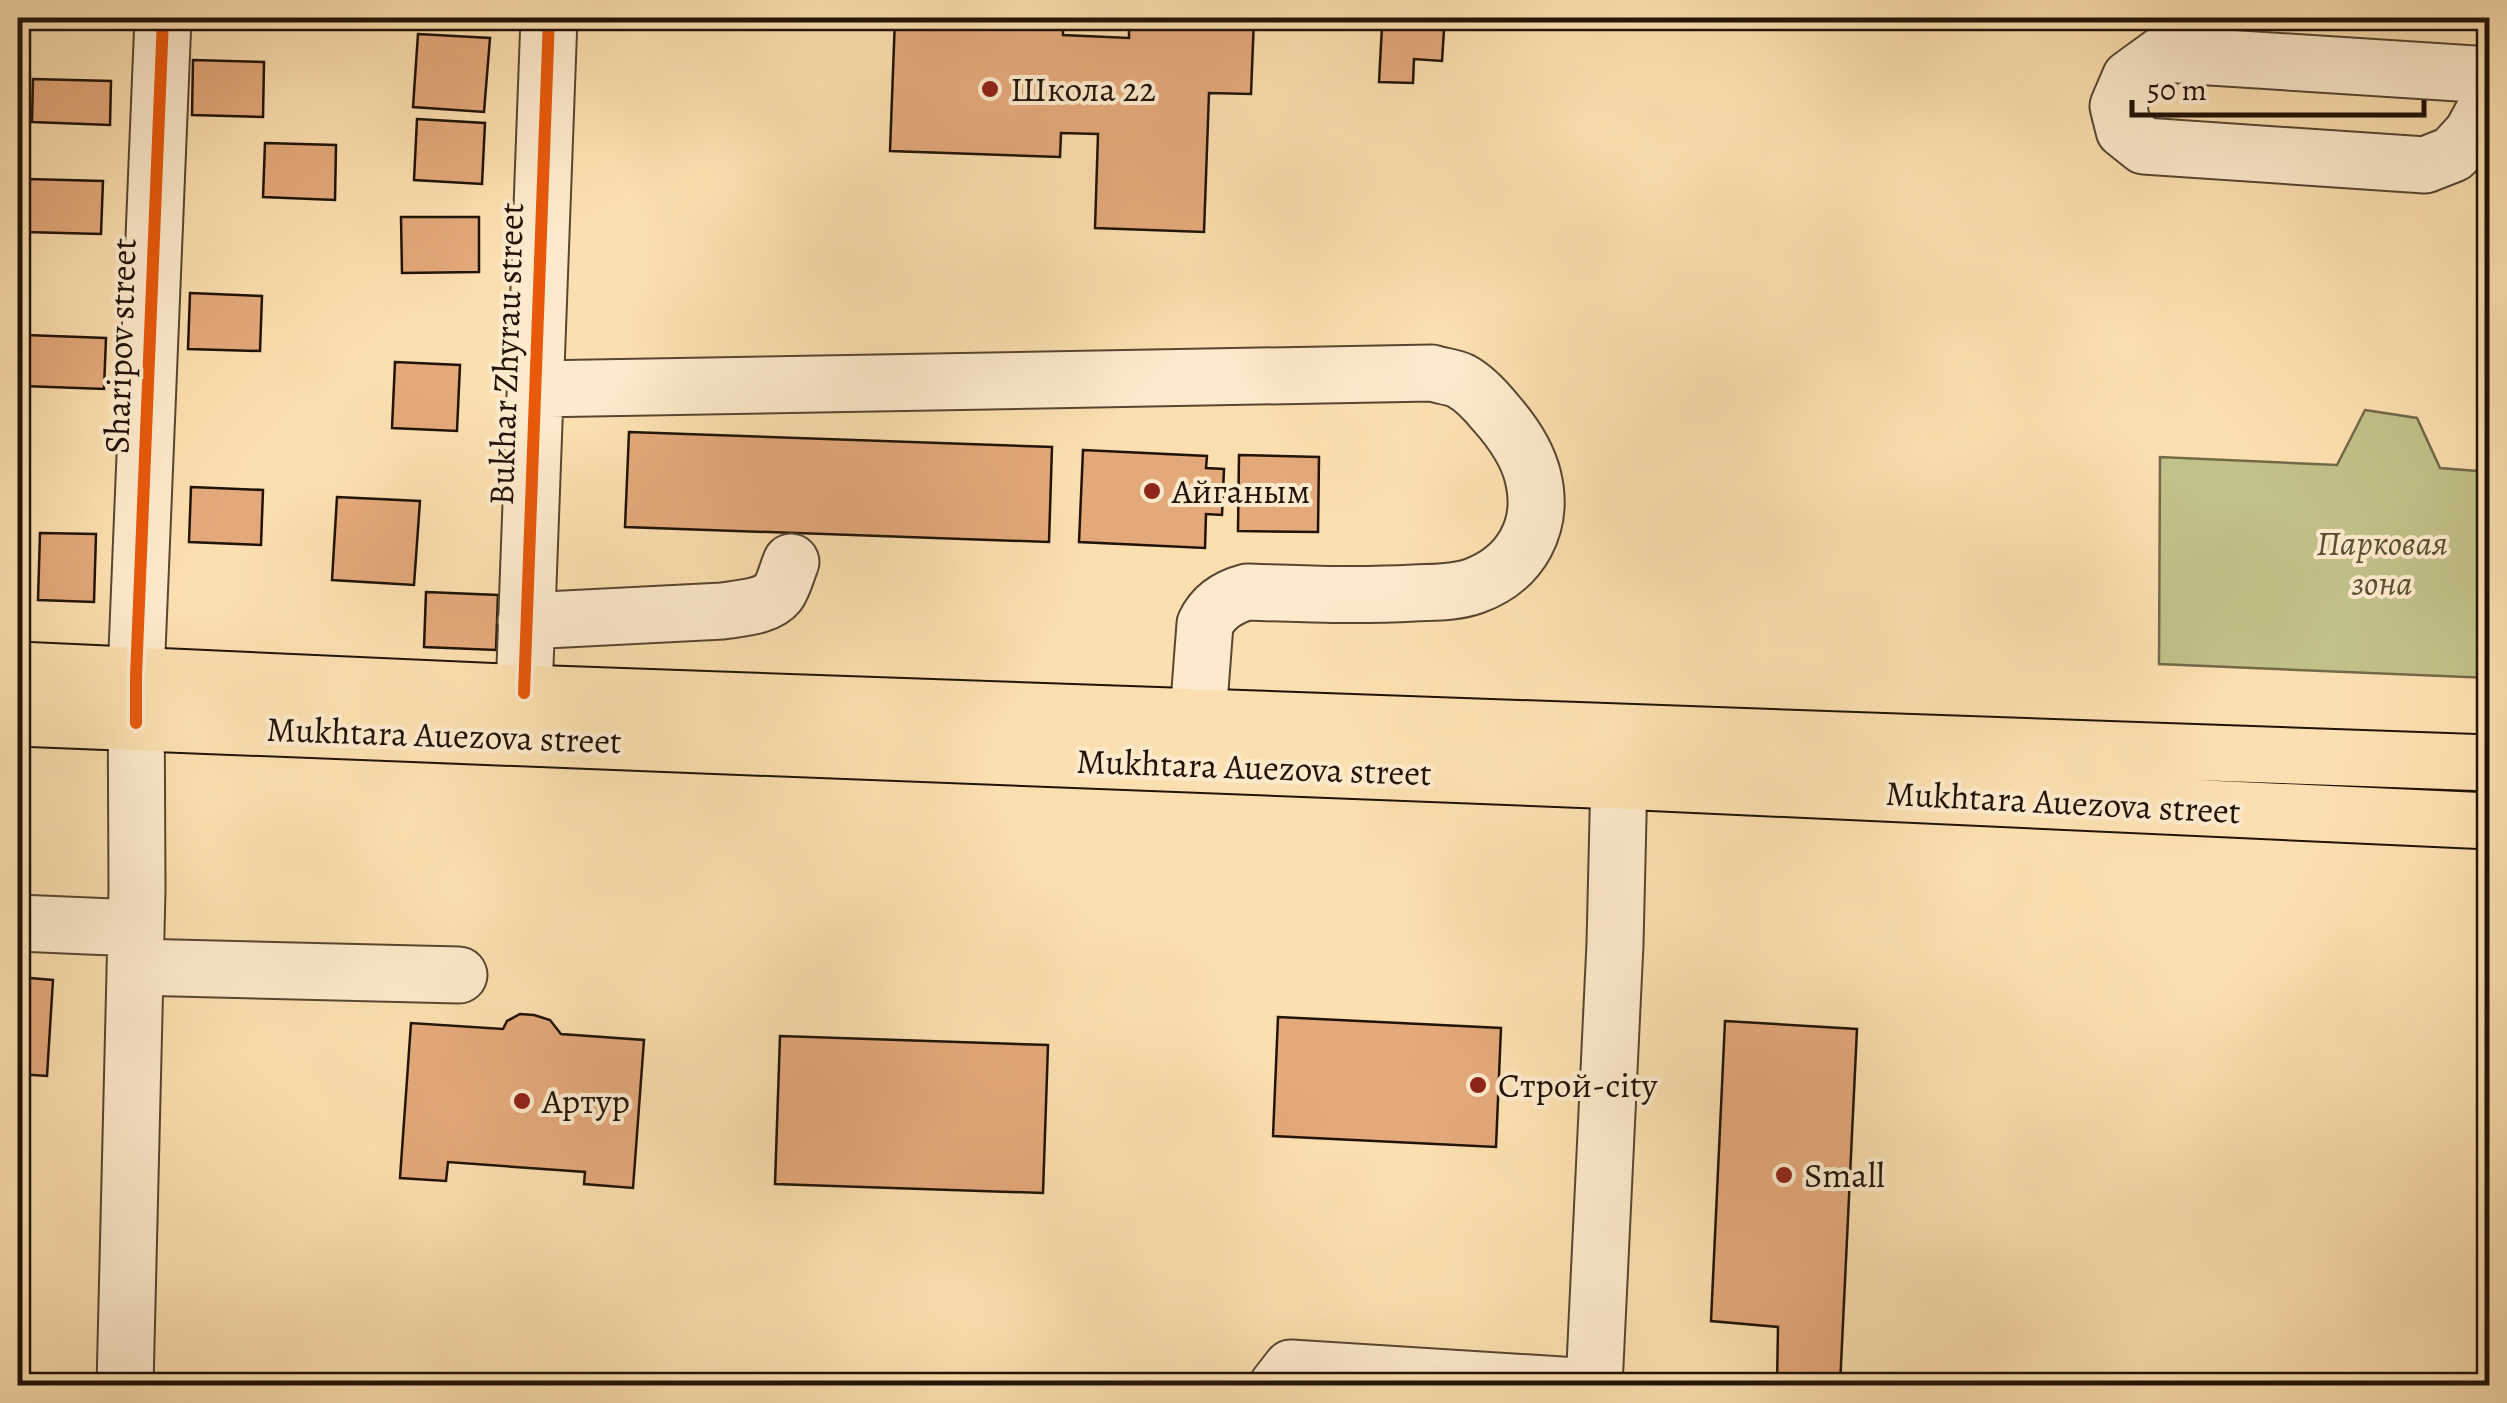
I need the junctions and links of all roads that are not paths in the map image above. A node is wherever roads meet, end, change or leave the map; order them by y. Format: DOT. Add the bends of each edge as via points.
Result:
graph roads {
  1 [pos="164,18"];
  2 [pos="549,18"];
  3 [pos="2490,75"];
  4 [pos="2490,100"];
  5 [pos="535,390"];
  6 [pos="791,562"];
  7 [pos="526,621"];
  8 [pos="18,670"];
  9 [pos="524,693"];
  10 [pos="136,700"];
  11 [pos="1198,716"];
  12 [pos="18,718"];
  13 [pos="1620,756"];
  14 [pos="2490,763"];
  15 [pos="2490,821"];
  16 [pos="18,923"];
  17 [pos="135,948"];
  18 [pos="459,975"];
  19 [pos="125,1386"];
  20 [pos="1277,1386"];
  21 [pos="1577,1386"];
  22 [pos="1594,1386"];
  1 -- 10 [label="street, Sharipov street"];
  2 -- 5 [label="street, Bukhar Zhyrau street"];
  3 -- 4 [label="street" via="2163,54 2130,78 2118,106 2124,130 2144,146 2425,164 2453,154"];
  5 -- 7 [label="street, Bukhar Zhyrau street"];
  5 -- 11 [label="street" via="1432,373 1461,381 1485,400 1508,427 1533,478 1531,528 1511,566 1456,592 1233,596 1205,624"];
  6 -- 7 [label="street" via="778,593 754,605"];
  7 -- 9 [label="street, Bukhar Zhyrau street"];
  8 -- 10 [label="main road, Mukhtara Auezova street"];
  9 -- 10 [label="main road, Mukhtara Auezova street"];
  9 -- 11 [label="main road, Mukhtara Auezova street"];
  10 -- 12 [label="main road, Mukhtara Auezova street"];
  10 -- 13 [label="main road, Mukhtara Auezova street"];
  10 -- 17 [label="street, Sharipov street"];
  11 -- 13 [label="main road, Mukhtara Auezova street"];
  13 -- 14 [label="main road, Mukhtara Auezova street"];
  13 -- 15 [label="main road, Mukhtara Auezova street"];
  13 -- 22 [label="street"];
  16 -- 17 [label="street"];
  17 -- 18 [label="street"];
  17 -- 19 [label="street, Sharipov street"];
  20 -- 21 [label="street" via="1291,1368"];
}
